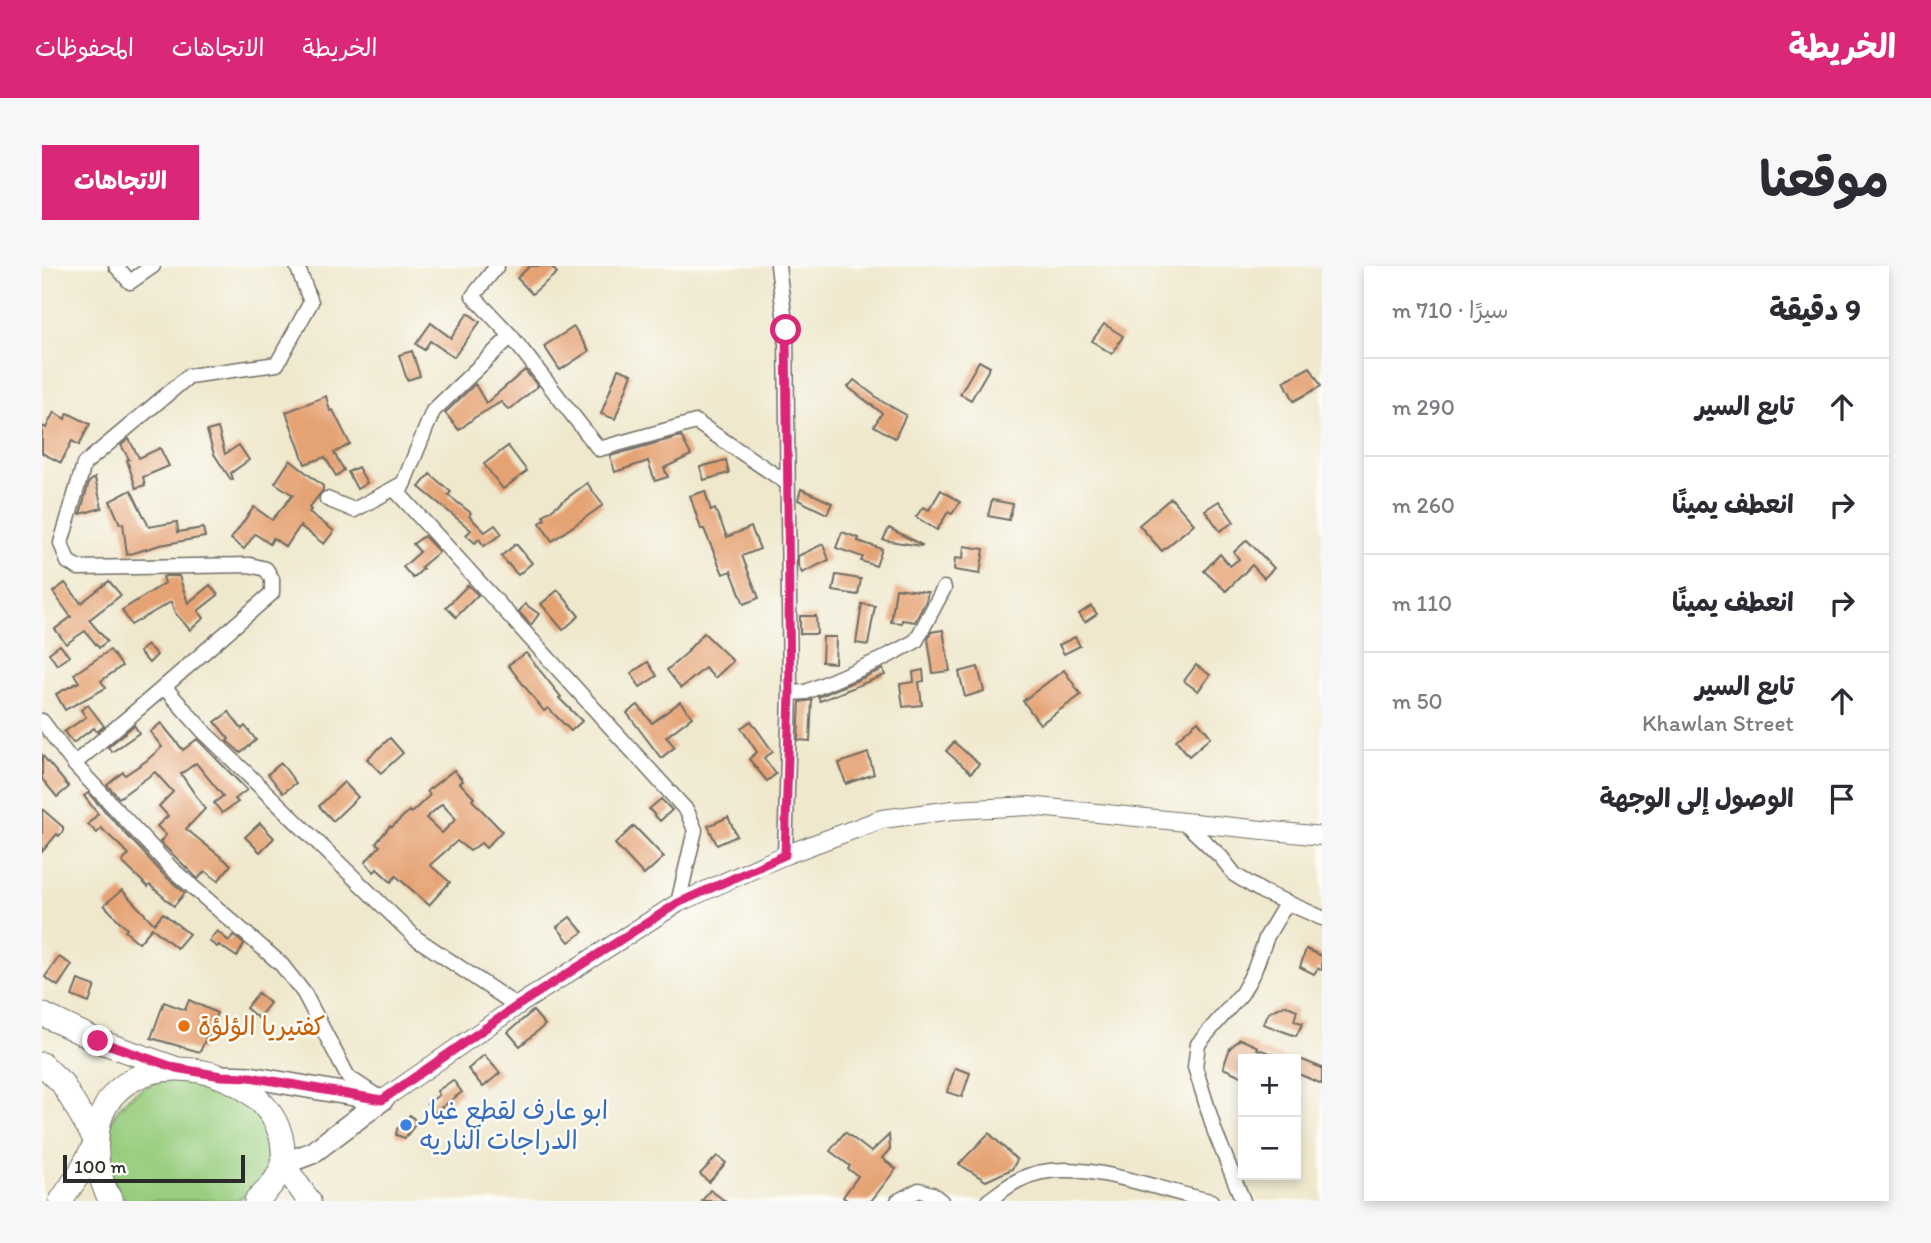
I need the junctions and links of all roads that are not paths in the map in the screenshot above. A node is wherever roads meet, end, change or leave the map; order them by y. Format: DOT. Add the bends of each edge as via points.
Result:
graph roads {
  1 [pos="116,266"];
  2 [pos="153,266"];
  3 [pos="297,266"];
  4 [pos="497,266"];
  5 [pos="778,266"];
  6 [pos="511,337"];
  7 [pos="404,483"];
  8 [pos="787,483"];
  9 [pos="327,499"];
  10 [pos="944,588"];
  11 [pos="164,687"];
  12 [pos="790,693"];
  13 [pos="42,721"];
  14 [pos="74,764"];
  15 [pos="1184,822"];
  16 [pos="1322,836"];
  17 [pos="785,855"];
  18 [pos="1286,902"];
  19 [pos="678,903"];
  20 [pos="1322,918"];
  21 [pos="517,1006"];
  22 [pos="42,1014"];
  23 [pos="42,1064"];
  24 [pos="176,1068"];
  25 [pos="221,1076"];
  26 [pos="382,1100"];
  27 [pos="96,1141"];
  28 [pos="283,1164"];
  29 [pos="61,1201"];
  30 [pos="111,1201"];
  31 [pos="256,1201"];
  32 [pos="309,1201"];
  33 [pos="898,1201"];
  34 [pos="942,1201"];
  35 [pos="988,1201"];
  36 [pos="1211,1201"];
  37 [pos="1243,1201"];
  1 -- 2 [label="street" via="130,282"];
  3 -- 11 [label="street" via="311,302 277,364 189,376 84,464 61,543 68,562 79,568 104,569 250,565 266,569 272,579 272,593"];
  4 -- 6 [label="street" via="473,296"];
  5 -- 8 [label="street" via="786,330"];
  6 -- 7 [label="street" via="433,411"];
  6 -- 8 [label="street" via="599,449 696,422"];
  7 -- 9 [label="street" via="354,510"];
  7 -- 19 [label="street" via="399,494 687,811 695,831"];
  8 -- 12 [label="street"];
  10 -- 12 [label="street" via="916,641 806,692"];
  11 -- 14 [label="street"];
  11 -- 21 [label="street" via="205,733 416,938"];
  12 -- 17 [label="street"];
  13 -- 14 [label="street"];
  14 -- 26 [label="street" via="172,869 281,964 304,993 348,1077"];
  15 -- 16 [label="street"];
  15 -- 17 [label="street" via="1028,806 953,810 882,819"];
  15 -- 18 [label="street" via="1235,875"];
  17 -- 19 [label="street"];
  18 -- 20 [label="street"];
  18 -- 37 [label="street" via="1242,993 1198,1044 1195,1067"];
  19 -- 21 [label="street"];
  21 -- 26 [label="street"];
  22 -- 24 [label="main road" via="98,1041"];
  23 -- 27 [label="main road" via="62,1083"];
  24 -- 25 [label="main road"];
  24 -- 27 [label="main road" via="134,1079 120,1089 100,1118"];
  25 -- 26 [label="main road"];
  25 -- 28 [label="main road" via="256,1096 270,1112 282,1140"];
  26 -- 28 [label="main road" via="312,1153"];
  27 -- 29 [label="main road"];
  27 -- 30 [label="main road" via="97,1165"];
  28 -- 31 [label="main road"];
  28 -- 32 [label="main road"];
  33 -- 34 [label="street" via="919,1190"];
  35 -- 36 [label="street" via="1021,1178 1051,1170 1127,1179"];
}
